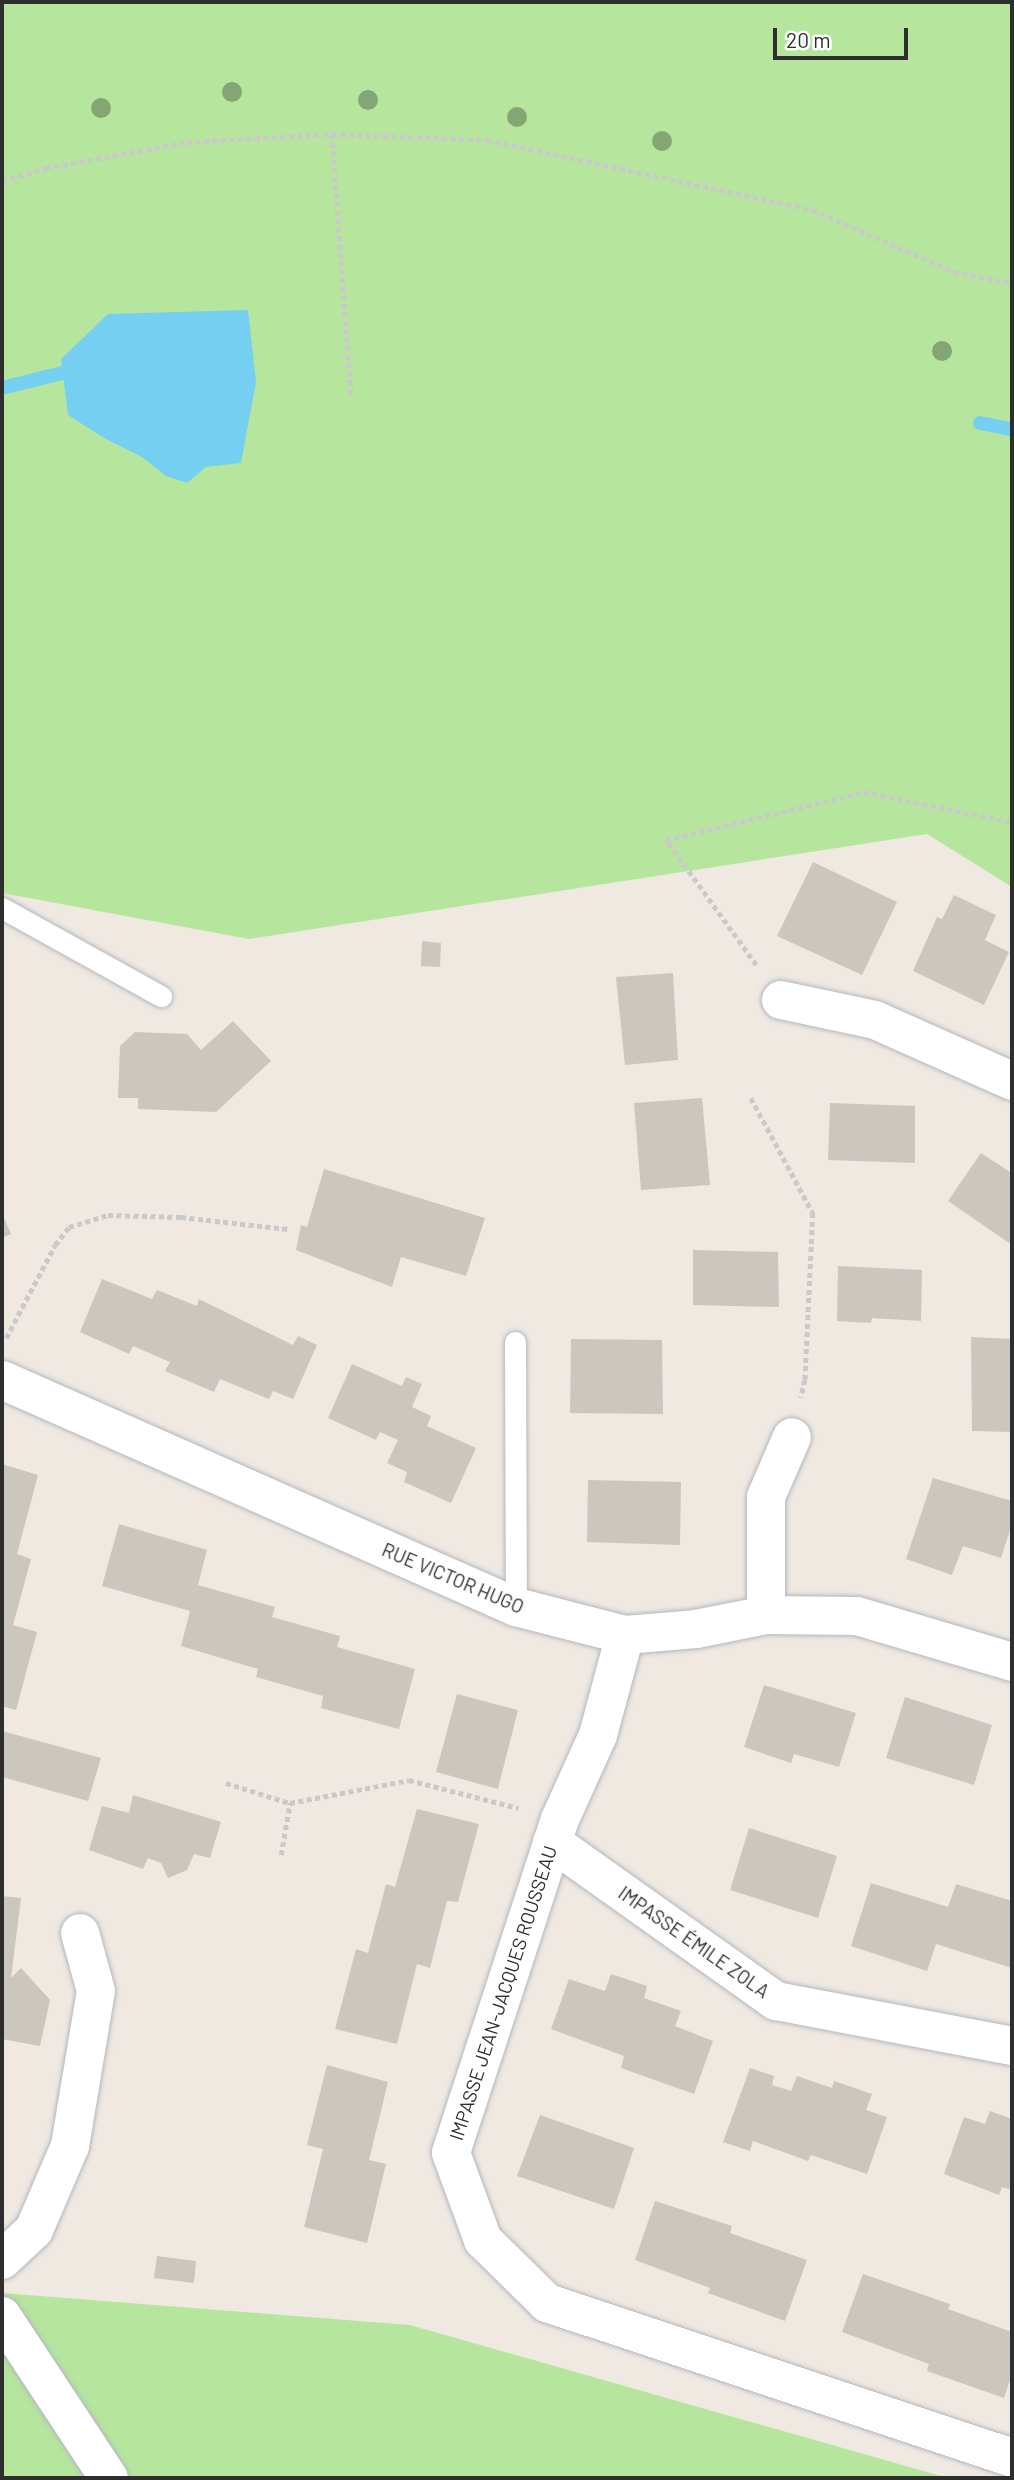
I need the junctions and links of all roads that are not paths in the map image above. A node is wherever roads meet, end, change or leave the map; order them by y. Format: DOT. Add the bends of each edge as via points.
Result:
graph roads {
  1 [pos="2,908"];
  2 [pos="161,996"];
  3 [pos="781,1000"];
  4 [pos="1012,1082"];
  5 [pos="515,1342"];
  6 [pos="2,1380"];
  7 [pos="792,1437"];
  8 [pos="516,1607"];
  9 [pos="766,1615"];
  10 [pos="625,1635"];
  11 [pos="1012,1662"];
  12 [pos="556,1830"];
  13 [pos="80,1933"];
  14 [pos="1012,2046"];
  15 [pos="2,2260"];
  16 [pos="2,2316"];
  17 [pos="1012,2458"];
  18 [pos="109,2478"];
  1 -- 2 [label="lane"];
  3 -- 4 [label="street" via="875,1020"];
  5 -- 8 [label="lane"];
  6 -- 8 [label="street, RUE VICTOR HUGO"];
  7 -- 9 [label="street" via="766,1497"];
  8 -- 10 [label="street, RUE VICTOR HUGO"];
  9 -- 10 [label="street, RUE VICTOR HUGO" via="696,1629"];
  9 -- 11 [label="street, RUE VICTOR HUGO" via="857,1616"];
  10 -- 12 [label="street, IMPASSE JEAN-JACQUES ROUSSEAU" via="598,1735"];
  12 -- 14 [label="street, IMPASSE ÉMILE ZOLA" via="776,2001"];
  12 -- 17 [label="street, IMPASSE JEAN-JACQUES ROUSSEAU" via="452,2154 483,2240 547,2303"];
  13 -- 15 [label="street" via="96,1991 69,2146 34,2230"];
  16 -- 18 [label="street"];
}
